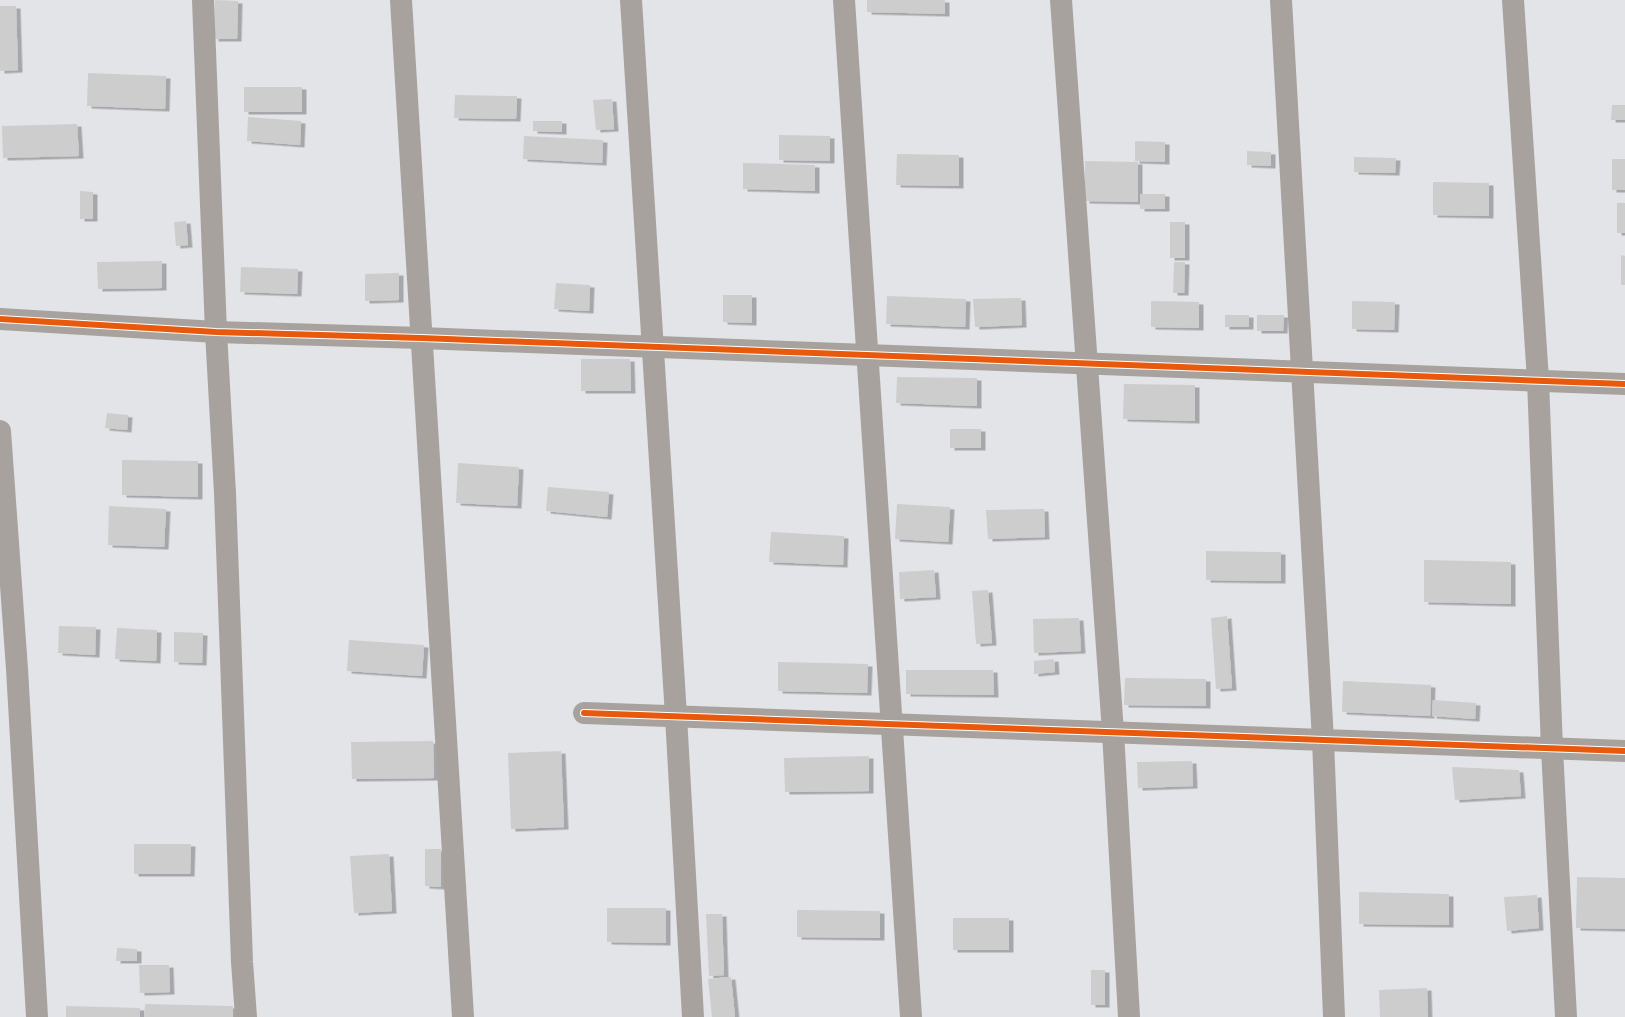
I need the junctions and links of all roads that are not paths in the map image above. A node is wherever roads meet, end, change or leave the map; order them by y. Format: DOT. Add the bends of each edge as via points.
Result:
graph roads {
  1 [pos="203,0"];
  2 [pos="401,0"];
  3 [pos="630,0"];
  4 [pos="844,0"];
  5 [pos="1061,0"];
  6 [pos="1281,0"];
  7 [pos="1513,0"];
  8 [pos="0,319"];
  9 [pos="216,332"];
  10 [pos="421,338"];
  11 [pos="653,347"];
  12 [pos="867,355"];
  13 [pos="1087,363"];
  14 [pos="1302,372"];
  15 [pos="1538,380"];
  16 [pos="1625,384"];
  17 [pos="0,431"];
  18 [pos="584,713"];
  19 [pos="676,716"];
  20 [pos="891,724"];
  21 [pos="1113,732"];
  22 [pos="1323,740"];
  23 [pos="1552,749"];
  24 [pos="1625,751"];
  25 [pos="37,1017"];
  26 [pos="246,1017"];
  27 [pos="463,1017"];
  28 [pos="694,1017"];
  29 [pos="911,1017"];
  30 [pos="1129,1017"];
  31 [pos="1334,1017"];
  32 [pos="1566,1017"];
  1 -- 9 [label="street"];
  2 -- 10 [label="street"];
  3 -- 11 [label="street"];
  4 -- 12 [label="street"];
  5 -- 13 [label="street"];
  6 -- 14 [label="street"];
  7 -- 15 [label="street"];
  8 -- 9 [label="street"];
  9 -- 10 [label="street"];
  9 -- 26 [label="street"];
  10 -- 11 [label="street"];
  10 -- 27 [label="street"];
  11 -- 12 [label="street"];
  11 -- 19 [label="street"];
  12 -- 13 [label="street"];
  12 -- 20 [label="street"];
  13 -- 14 [label="street"];
  13 -- 21 [label="street"];
  14 -- 15 [label="street"];
  14 -- 22 [label="street"];
  15 -- 16 [label="street"];
  15 -- 23 [label="street"];
  17 -- 25 [label="street"];
  18 -- 19 [label="street"];
  19 -- 20 [label="street"];
  19 -- 28 [label="street"];
  20 -- 21 [label="street"];
  20 -- 29 [label="street"];
  21 -- 22 [label="street"];
  21 -- 30 [label="street"];
  22 -- 23 [label="street"];
  22 -- 31 [label="street"];
  23 -- 24 [label="street"];
  23 -- 32 [label="street"];
}
